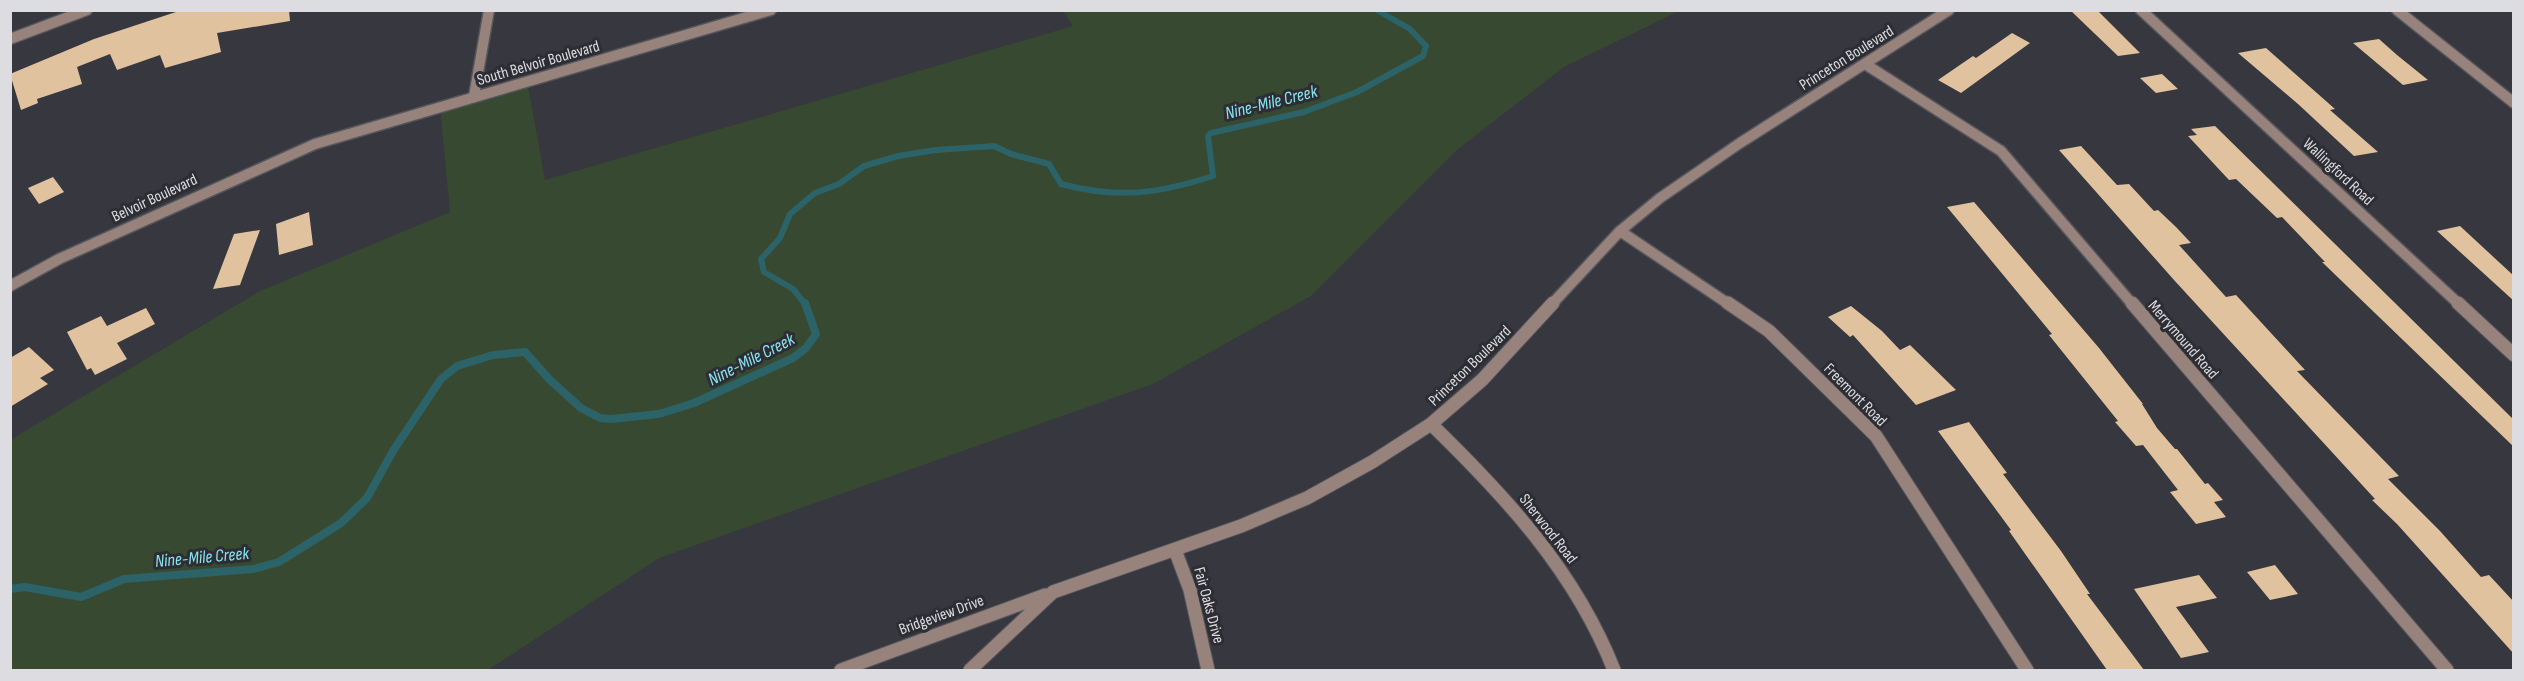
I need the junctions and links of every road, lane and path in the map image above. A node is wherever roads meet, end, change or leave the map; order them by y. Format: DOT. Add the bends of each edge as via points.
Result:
graph roads {
  1 [pos="87,10"];
  2 [pos="489,10"];
  3 [pos="771,10"];
  4 [pos="1949,10"];
  5 [pos="2141,10"];
  6 [pos="2397,10"];
  7 [pos="10,39"];
  8 [pos="1865,64"];
  9 [pos="474,96"];
  10 [pos="2514,103"];
  11 [pos="315,144"];
  12 [pos="1620,231"];
  13 [pos="10,286"];
  14 [pos="2514,355"];
  15 [pos="1431,424"];
  16 [pos="1175,550"];
  17 [pos="1053,592"];
  18 [pos="841,670"];
  19 [pos="970,670"];
  20 [pos="1208,670"];
  21 [pos="1614,670"];
  22 [pos="2027,670"];
  23 [pos="2447,670"];
  1 -- 7 [label="street"];
  2 -- 9 [label="street"];
  3 -- 9 [label="street, South Belvoir Boulevard"];
  4 -- 8 [label="street, Princeton Boulevard"];
  5 -- 14 [label="street, Wallingford Road"];
  6 -- 10 [label="street"];
  8 -- 12 [label="street, Princeton Boulevard" via="1740,143"];
  8 -- 23 [label="street, Merrymound Road" via="2001,151"];
  9 -- 11 [label="street, South Belvoir Boulevard"];
  11 -- 13 [label="street, Belvoir Boulevard" via="59,259"];
  12 -- 15 [label="street, Princeton Boulevard" via="1490,371"];
  12 -- 22 [label="street, Freemont Road" via="1769,331 1876,436"];
  15 -- 16 [label="street, Princeton Boulevard" via="1307,498"];
  15 -- 21 [label="street, Sherwood Road" via="1528,524 1594,623"];
  16 -- 17 [label="street, Princeton Boulevard"];
  16 -- 20 [label="street, Fair Oaks Drive" via="1190,590"];
  17 -- 18 [label="street, Bridgeview Drive"];
  17 -- 19 [label="street, Princeton Boulevard"];
}
